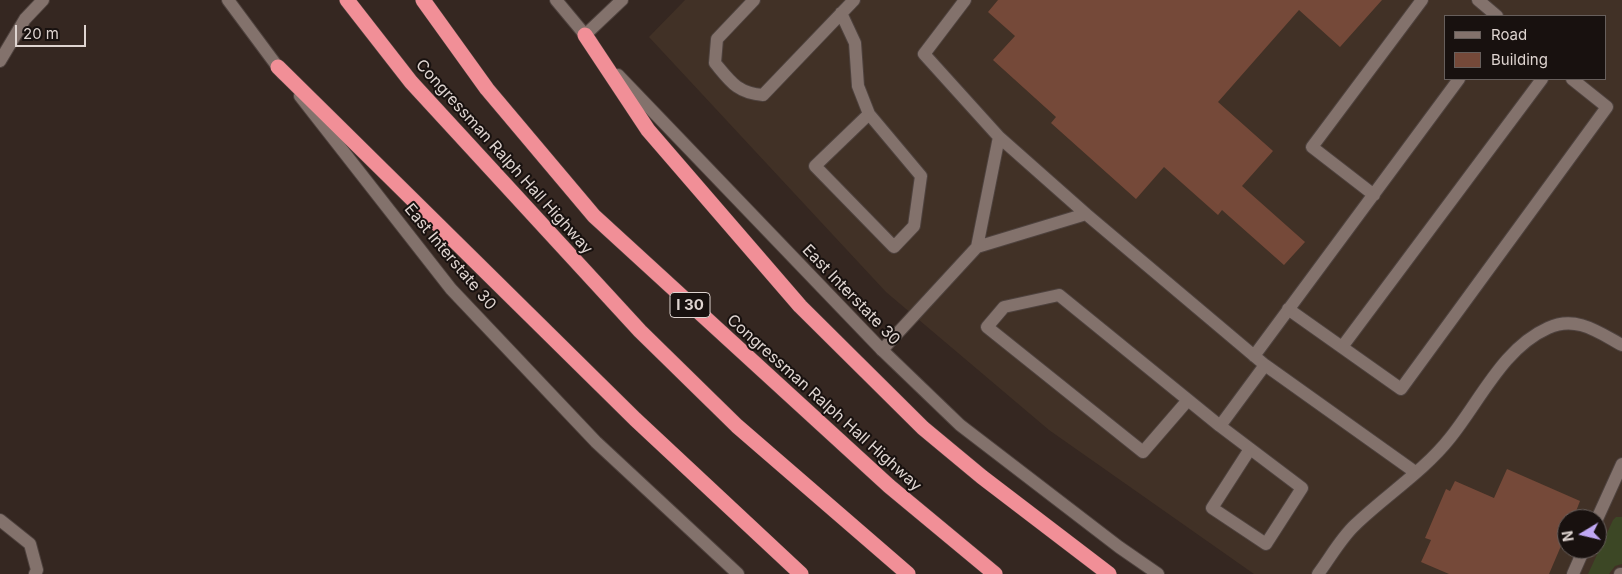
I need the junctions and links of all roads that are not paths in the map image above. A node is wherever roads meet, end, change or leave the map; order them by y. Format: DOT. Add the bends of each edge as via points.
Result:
graph roads {
  1 [pos="43,0"];
  2 [pos="228,0"];
  3 [pos="347,0"];
  4 [pos="423,0"];
  5 [pos="556,0"];
  6 [pos="622,0"];
  7 [pos="754,0"];
  8 [pos="854,0"];
  9 [pos="965,0"];
  10 [pos="1422,0"];
  11 [pos="1478,0"];
  12 [pos="841,13"];
  13 [pos="1496,15"];
  14 [pos="585,35"];
  15 [pos="0,61"];
  16 [pos="278,67"];
  17 [pos="1458,80"];
  18 [pos="1541,80"];
  19 [pos="1573,80"];
  20 [pos="869,114"];
  21 [pos="999,137"];
  22 [pos="1374,195"];
  23 [pos="1086,214"];
  24 [pos="977,247"];
  25 [pos="1288,310"];
  26 [pos="1622,345"];
  27 [pos="1342,347"];
  28 [pos="882,350"];
  29 [pos="1254,356"];
  30 [pos="1265,365"];
  31 [pos="1188,400"];
  32 [pos="1220,426"];
  33 [pos="1250,449"];
  34 [pos="1622,464"];
  35 [pos="1415,472"];
  36 [pos="1602,509"];
  37 [pos="0,520"];
  38 [pos="1580,559"];
  39 [pos="1325,572"];
  40 [pos="35,574"];
  41 [pos="738,574"];
  42 [pos="801,574"];
  43 [pos="908,574"];
  44 [pos="995,574"];
  45 [pos="1109,574"];
  46 [pos="1158,574"];
  47 [pos="1573,574"];
  1 -- 15 [label="main road" via="25,18"];
  2 -- 16 [label="main road, East Interstate 30"];
  3 -- 43 [label="highway, Congressman Ralph Hall Highway" via="411,82 640,331 737,426"];
  4 -- 44 [label="highway, Congressman Ralph Hall Highway / I 30" via="487,89 594,216 889,486"];
  5 -- 14 [label="main road, East Interstate 30"];
  6 -- 14 [label="main road"];
  7 -- 12 [label="main road" via="717,39 715,63 731,83 747,94 763,95"];
  8 -- 12 [label="main road"];
  9 -- 21 [label="main road" via="924,54"];
  10 -- 22 [label="main road" via="1312,147"];
  11 -- 13 [label="main road"];
  12 -- 20 [label="main road" via="856,43 858,86"];
  14 -- 28 [label="main road, East Interstate 30" via="627,86"];
  14 -- 45 [label="highway" via="648,130 807,313 923,428"];
  16 -- 41 [label="main road, East Interstate 30" via="451,289 596,442"];
  16 -- 42 [label="highway" via="635,420"];
  17 -- 22 [label="main road"];
  18 -- 27 [label="main road"];
  19 -- 27 [label="main road" via="1607,107 1401,389"];
  20 -- 20 [label="main road" via="815,166 894,246 914,226 921,176"];
  21 -- 23 [label="main road"];
  21 -- 24 [label="main road"];
  22 -- 25 [label="main road"];
  23 -- 24 [label="main road"];
  23 -- 29 [label="main road"];
  24 -- 28 [label="main road"];
  25 -- 27 [label="main road"];
  25 -- 29 [label="main road"];
  26 -- 35 [label="main road" via="1584,324 1569,322 1549,327 1532,337 1508,358 1450,438"];
  28 -- 46 [label="main road, East Interstate 30" via="960,425"];
  29 -- 30 [label="main road"];
  30 -- 32 [label="main road"];
  30 -- 35 [label="main road"];
  31 -- 31 [label="main road" via="1059,296 1004,306 987,327 1143,452"];
  31 -- 32 [label="main road"];
  32 -- 33 [label="main road"];
  33 -- 33 [label="main road" via="1302,488 1266,544 1212,508"];
  34 -- 36 [label="main road"];
  35 -- 39 [label="main road" via="1353,527"];
  37 -- 40 [label="main road" via="30,544 38,570"];
  38 -- 47 [label="main road"];
}
